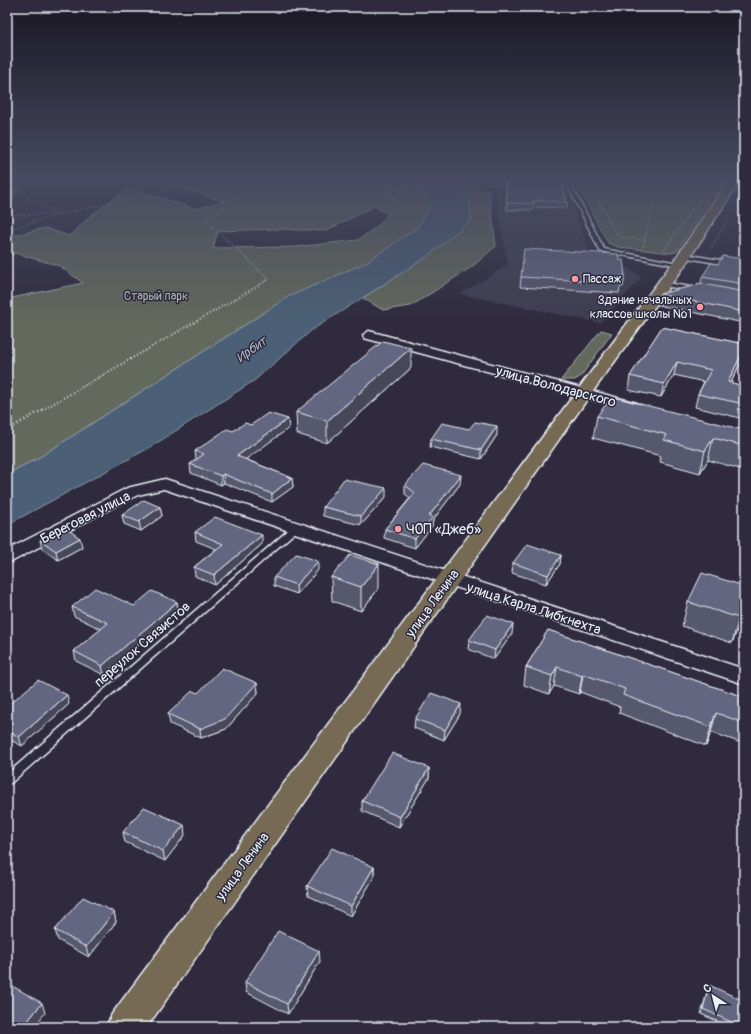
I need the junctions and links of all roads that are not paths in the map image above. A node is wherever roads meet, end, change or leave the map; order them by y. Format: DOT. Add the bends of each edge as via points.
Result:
graph roads {
  1 [pos="590,226"];
  2 [pos="704,226"];
  3 [pos="678,265"];
  4 [pos="744,266"];
  5 [pos="709,293"];
  6 [pos="369,335"];
  7 [pos="582,394"];
  8 [pos="644,409"];
  9 [pos="165,484"];
  10 [pos="296,528"];
  11 [pos="7,557"];
  12 [pos="449,580"];
  13 [pos="744,677"];
  14 [pos="7,780"];
  15 [pos="125,1027"];
  1 -- 3 [label="lane" via="602,250"];
  2 -- 3 [label="main road, улица Ленина"];
  3 -- 4 [label="lane"];
  3 -- 5 [label="street"];
  3 -- 7 [label="main road, улица Ленина"];
  6 -- 7 [label="street, улица Володарского"];
  7 -- 8 [label="street, улица Володарского"];
  7 -- 12 [label="main road, улица Ленина"];
  9 -- 10 [label="street, улица Карла Либкнехта"];
  9 -- 11 [label="street, Береговая улица" via="122,496"];
  10 -- 12 [label="street, улица Карла Либкнехта"];
  10 -- 14 [label="lane, переулок Связистов"];
  12 -- 13 [label="street, улица Карла Либкнехта"];
  12 -- 15 [label="main road, улица Ленина"];
}
